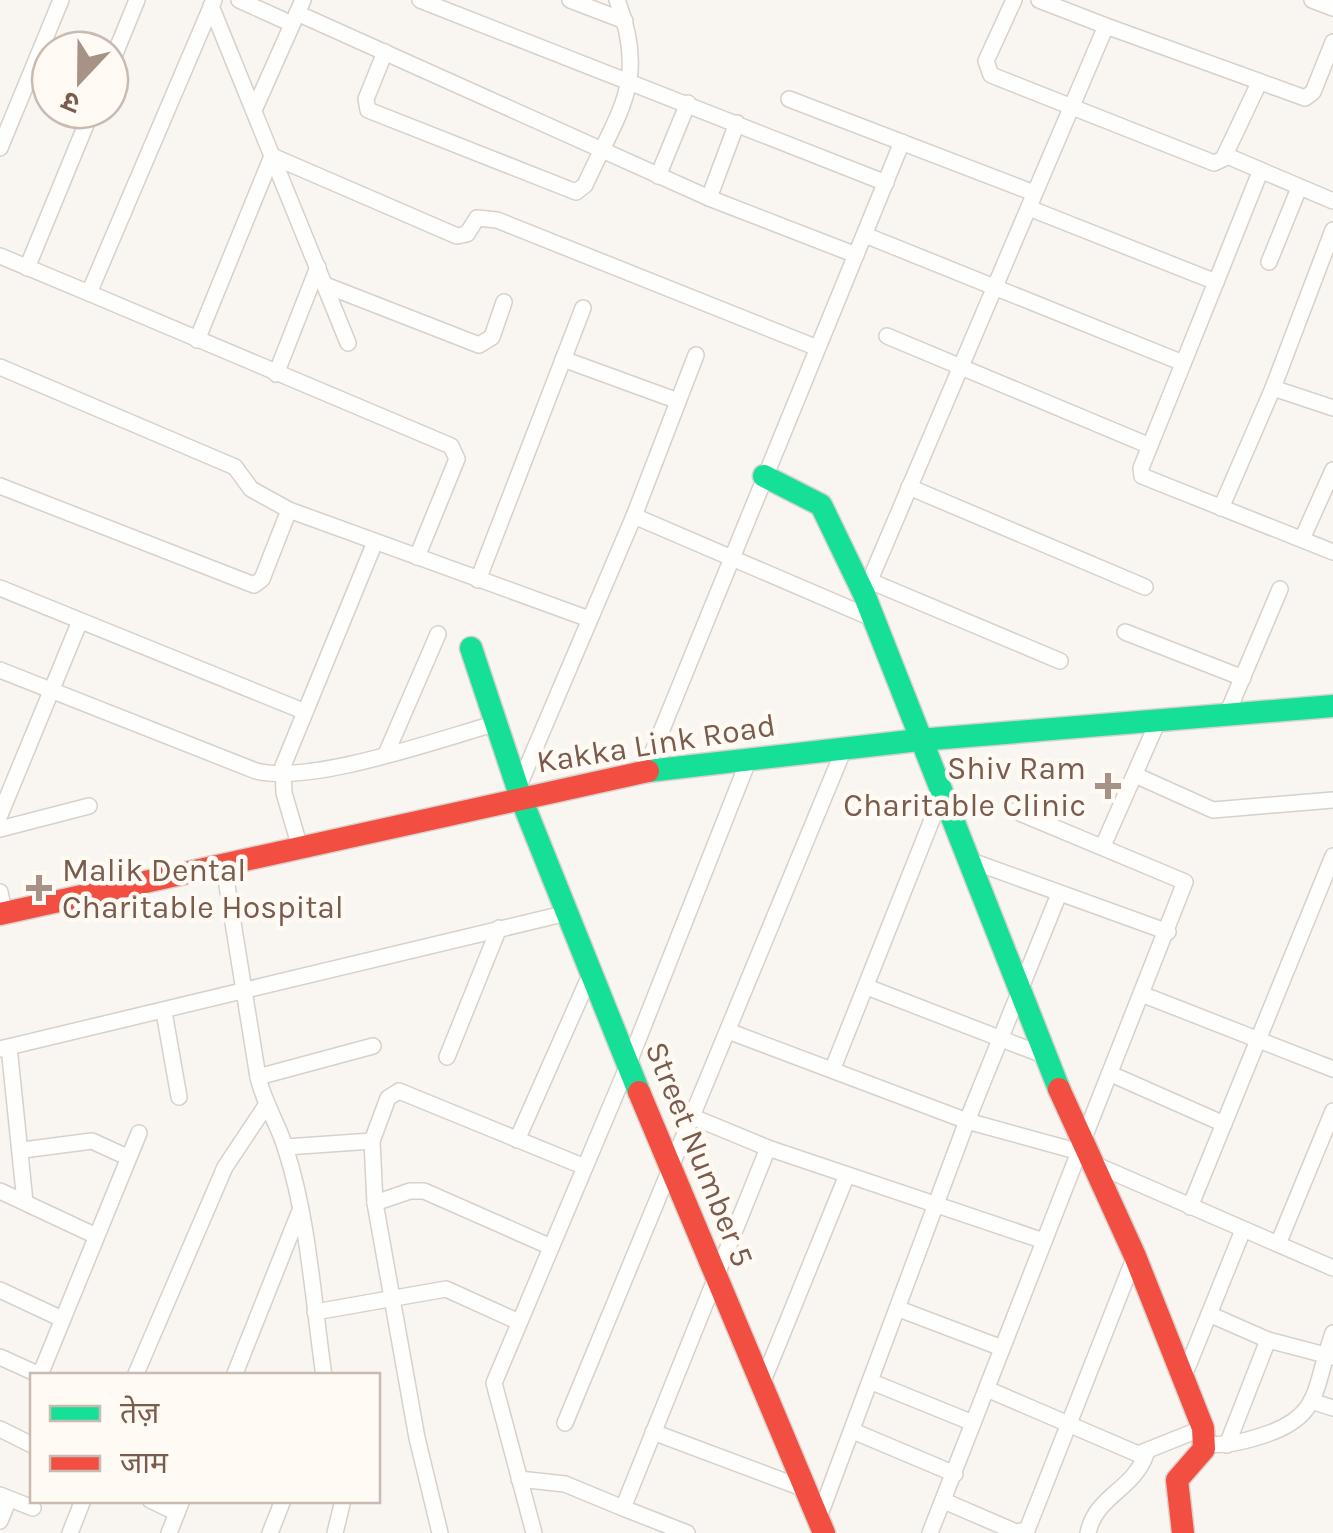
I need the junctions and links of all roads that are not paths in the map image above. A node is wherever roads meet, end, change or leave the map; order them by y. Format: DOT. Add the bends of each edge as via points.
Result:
graph roads {
  1 [pos="61,0"];
  2 [pos="137,0"];
  3 [pos="239,0"];
  4 [pos="420,0"];
  5 [pos="570,0"];
  6 [pos="617,0"];
  7 [pos="1014,0"];
  8 [pos="1040,0"];
  9 [pos="1312,0"];
  10 [pos="213,3"];
  11 [pos="1333,8"];
  12 [pos="298,12"];
  13 [pos="625,21"];
  14 [pos="1106,26"];
  15 [pos="125,30"];
  16 [pos="1333,42"];
  17 [pos="386,52"];
  18 [pos="632,80"];
  19 [pos="1259,83"];
  20 [pos="789,99"];
  21 [pos="688,102"];
  22 [pos="1071,106"];
  23 [pos="255,108"];
  24 [pos="737,123"];
  25 [pos="84,130"];
  26 [pos="902,142"];
  27 [pos="0,148"];
  28 [pos="601,149"];
  29 [pos="1225,155"];
  30 [pos="272,156"];
  31 [pos="1260,172"];
  32 [pos="658,176"];
  33 [pos="886,182"];
  34 [pos="1299,188"];
  35 [pos="709,198"];
  36 [pos="1032,200"];
  37 [pos="1333,201"];
  38 [pos="1333,230"];
  39 [pos="864,235"];
  40 [pos="856,255"];
  41 [pos="0,256"];
  42 [pos="1270,262"];
  43 [pos="318,267"];
  44 [pos="27,268"];
  45 [pos="1216,282"];
  46 [pos="325,285"];
  47 [pos="996,286"];
  48 [pos="89,293"];
  49 [pos="504,302"];
  50 [pos="583,308"];
  51 [pos="888,336"];
  52 [pos="197,340"];
  53 [pos="348,343"];
  54 [pos="815,347"];
  55 [pos="696,355"];
  56 [pos="563,359"];
  57 [pos="1183,363"];
  58 [pos="0,368"];
  59 [pos="960,368"];
  60 [pos="276,374"];
  61 [pos="1273,388"];
  62 [pos="678,401"];
  63 [pos="1333,408"];
  64 [pos="1150,446"];
  65 [pos="1333,470"];
  66 [pos="764,476"];
  67 [pos="0,486"];
  68 [pos="909,487"];
  69 [pos="1221,508"];
  70 [pos="289,510"];
  71 [pos="634,516"];
  72 [pos="1302,539"];
  73 [pos="375,542"];
  74 [pos="1333,552"];
  75 [pos="418,557"];
  76 [pos="731,558"];
  77 [pos="478,580"];
  78 [pos="1145,586"];
  79 [pos="0,588"];
  80 [pos="867,588"];
  81 [pos="1280,589"];
  82 [pos="589,619"];
  83 [pos="874,619"];
  84 [pos="80,621"];
  85 [pos="1125,632"];
  86 [pos="438,634"];
  87 [pos="471,648"];
  88 [pos="1060,661"];
  89 [pos="0,670"];
  90 [pos="1242,678"];
  91 [pos="54,691"];
  92 [pos="1333,706"];
  93 [pos="304,711"];
  94 [pos="1227,714"];
  95 [pos="1158,721"];
  96 [pos="498,723"];
  97 [pos="920,740"];
  98 [pos="844,749"];
  99 [pos="386,754"];
  100 [pos="749,759"];
  101 [pos="646,771"];
  102 [pos="1134,775"];
  103 [pos="281,776"];
  104 [pos="519,793"];
  105 [pos="941,796"];
  106 [pos="1333,800"];
  107 [pos="89,806"];
  108 [pos="1014,811"];
  109 [pos="0,815"];
  110 [pos="0,829"];
  111 [pos="1103,846"];
  112 [pos="301,850"];
  113 [pos="1333,856"];
  114 [pos="966,859"];
  115 [pos="224,867"];
  116 [pos="1059,894"];
  117 [pos="1,907"];
  118 [pos="567,913"];
  119 [pos="499,928"];
  120 [pos="1168,932"];
  121 [pos="591,972"];
  122 [pos="867,987"];
  123 [pos="1018,990"];
  124 [pos="244,994"];
  125 [pos="1144,994"];
  126 [pos="164,1012"];
  127 [pos="728,1031"];
  128 [pos="1000,1036"];
  129 [pos="1256,1042"];
  130 [pos="374,1046"];
  131 [pos="5,1048"];
  132 [pos="1043,1055"];
  133 [pos="447,1057"];
  134 [pos="628,1065"];
  135 [pos="833,1068"];
  136 [pos="1333,1069"];
  137 [pos="1111,1074"];
  138 [pos="258,1078"];
  139 [pos="180,1096"];
  140 [pos="265,1107"];
  141 [pos="1333,1111"];
  142 [pos="694,1117"];
  143 [pos="967,1121"];
  144 [pos="1224,1124"];
  145 [pos="138,1133"];
  146 [pos="516,1140"];
  147 [pos="372,1141"];
  148 [pos="286,1147"];
  149 [pos="768,1148"];
  150 [pos="23,1150"];
  151 [pos="1085,1153"];
  152 [pos="126,1157"];
  153 [pos="584,1167"];
  154 [pos="671,1172"];
  155 [pos="847,1174"];
  156 [pos="0,1191"];
  157 [pos="25,1202"];
  158 [pos="375,1203"];
  159 [pos="936,1206"];
  160 [pos="1190,1207"];
  161 [pos="301,1209"];
  162 [pos="1243,1230"];
  163 [pos="94,1235"];
  164 [pos="1044,1241"];
  165 [pos="1278,1244"];
  166 [pos="551,1247"];
  167 [pos="1134,1256"];
  168 [pos="1333,1268"];
  169 [pos="714,1277"];
  170 [pos="0,1290"];
  171 [pos="391,1296"];
  172 [pos="899,1309"];
  173 [pos="314,1312"];
  174 [pos="1210,1314"];
  175 [pos="62,1318"];
  176 [pos="519,1322"];
  177 [pos="1333,1333"];
  178 [pos="1268,1340"];
  179 [pos="1002,1348"];
  180 [pos="1328,1358"];
  181 [pos="1,1359"];
  182 [pos="36,1373"];
  183 [pos="42,1373"];
  184 [pos="137,1373"];
  185 [pos="235,1373"];
  186 [pos="324,1373"];
  187 [pos="1184,1376"];
  188 [pos="872,1382"];
  189 [pos="761,1386"];
  190 [pos="986,1389"];
  191 [pos="1310,1401"];
  192 [pos="1333,1408"];
  193 [pos="565,1423"];
  194 [pos="973,1423"];
  195 [pos="1069,1425"];
  196 [pos="0,1429"];
  197 [pos="853,1431"];
  198 [pos="653,1432"];
  199 [pos="1212,1439"];
  200 [pos="30,1444"];
  201 [pos="1146,1454"];
  202 [pos="955,1474"];
  203 [pos="518,1479"];
  204 [pos="805,1489"];
  205 [pos="4,1497"];
  206 [pos="944,1501"];
  207 [pos="82,1503"];
  208 [pos="281,1503"];
  209 [pos="342,1503"];
  210 [pos="180,1507"];
  211 [pos="32,1508"];
  212 [pos="623,1508"];
  213 [pos="0,1521"];
  214 [pos="821,1527"];
  215 [pos="70,1533"];
  216 [pos="169,1533"];
  217 [pos="270,1533"];
  218 [pos="336,1533"];
  219 [pos="440,1533"];
  220 [pos="534,1533"];
  221 [pos="687,1533"];
  222 [pos="930,1533"];
  223 [pos="1088,1533"];
  224 [pos="1184,1533"];
  1 -- 27 [label="street"];
  2 -- 15 [label="street"];
  3 -- 12 [label="street"];
  4 -- 18 [label="street"];
  5 -- 13 [label="street"];
  6 -- 13 [label="street"];
  7 -- 22 [label="street" via="986,61 988,72"];
  8 -- 14 [label="street"];
  9 -- 11 [label="street"];
  10 -- 23 [label="street"];
  10 -- 48 [label="street"];
  12 -- 17 [label="street"];
  12 -- 23 [label="street"];
  13 -- 18 [label="street"];
  14 -- 19 [label="street"];
  14 -- 22 [label="street"];
  16 -- 19 [label="street" via="1309,96"];
  17 -- 28 [label="street"];
  17 -- 28 [label="street" via="366,99 372,112 576,192"];
  18 -- 21 [label="street"];
  18 -- 28 [label="street"];
  19 -- 29 [label="street"];
  20 -- 26 [label="street"];
  21 -- 24 [label="street"];
  21 -- 32 [label="street"];
  22 -- 29 [label="street" via="1214,163"];
  22 -- 36 [label="street"];
  23 -- 30 [label="street"];
  24 -- 33 [label="street"];
  24 -- 35 [label="street"];
  25 -- 44 [label="street"];
  26 -- 33 [label="street"];
  26 -- 36 [label="street"];
  28 -- 32 [label="street"];
  29 -- 31 [label="street"];
  30 -- 43 [label="street"];
  30 -- 52 [label="street"];
  30 -- 54 [label="street" via="458,236 477,218 497,220"];
  31 -- 34 [label="street"];
  31 -- 45 [label="street"];
  32 -- 35 [label="street"];
  33 -- 39 [label="street"];
  34 -- 37 [label="street"];
  34 -- 42 [label="street"];
  35 -- 40 [label="street"];
  36 -- 45 [label="street"];
  36 -- 47 [label="street"];
  38 -- 61 [label="street"];
  39 -- 40 [label="street"];
  39 -- 47 [label="street"];
  40 -- 54 [label="street"];
  41 -- 44 [label="street"];
  43 -- 46 [label="street"];
  43 -- 60 [label="street"];
  44 -- 48 [label="street"];
  45 -- 57 [label="street"];
  46 -- 49 [label="street" via="479,345 492,336"];
  46 -- 53 [label="street"];
  47 -- 57 [label="street"];
  47 -- 59 [label="street"];
  48 -- 52 [label="street"];
  50 -- 56 [label="street"];
  51 -- 59 [label="street"];
  52 -- 60 [label="street"];
  54 -- 66 [label="street"];
  55 -- 62 [label="street"];
  56 -- 62 [label="street"];
  56 -- 77 [label="street"];
  57 -- 64 [label="street"];
  58 -- 70 [label="street" via="235,467 250,489"];
  59 -- 64 [label="street"];
  59 -- 68 [label="street"];
  60 -- 75 [label="street" via="455,450"];
  61 -- 63 [label="street"];
  61 -- 69 [label="street"];
  62 -- 71 [label="street"];
  64 -- 69 [label="street" via="1142,476"];
  65 -- 72 [label="street"];
  66 -- 76 [label="street"];
  66 -- 80 [label="street" via="821,505"];
  67 -- 70 [label="street" via="254,585"];
  68 -- 78 [label="street"];
  68 -- 80 [label="street"];
  69 -- 72 [label="street"];
  70 -- 73 [label="street"];
  71 -- 76 [label="street"];
  71 -- 82 [label="street"];
  72 -- 74 [label="street"];
  73 -- 75 [label="street"];
  73 -- 93 [label="street"];
  75 -- 77 [label="street"];
  76 -- 83 [label="street"];
  76 -- 101 [label="street"];
  77 -- 82 [label="street"];
  79 -- 84 [label="street"];
  80 -- 83 [label="street"];
  80 -- 88 [label="street"];
  81 -- 90 [label="street"];
  82 -- 104 [label="street"];
  83 -- 97 [label="street"];
  84 -- 91 [label="street"];
  84 -- 93 [label="street"];
  85 -- 90 [label="street"];
  86 -- 99 [label="street"];
  87 -- 96 [label="street, Street Number 5"];
  89 -- 91 [label="street"];
  90 -- 94 [label="street"];
  91 -- 103 [label="street"];
  91 -- 109 [label="street"];
  92 -- 94 [label="street, Kakka Link Road"];
  93 -- 103 [label="street"];
  94 -- 95 [label="street, Kakka Link Road"];
  95 -- 97 [label="street, Kakka Link Road"];
  95 -- 102 [label="street"];
  96 -- 99 [label="street"];
  96 -- 104 [label="street, Street Number 5"];
  97 -- 98 [label="street, Kakka Link Road"];
  97 -- 105 [label="street"];
  98 -- 100 [label="street, Kakka Link Road"];
  98 -- 127 [label="street"];
  99 -- 103 [label="street"];
  100 -- 101 [label="street, Kakka Link Road"];
  100 -- 134 [label="street"];
  101 -- 104 [label="street, Kakka Link Road"];
  102 -- 106 [label="street" via="1213,810"];
  102 -- 111 [label="street"];
  103 -- 112 [label="street"];
  104 -- 112 [label="street, Kakka Link Road"];
  104 -- 118 [label="street, Street Number 5"];
  105 -- 114 [label="street"];
  105 -- 122 [label="street"];
  107 -- 110 [label="street"];
  108 -- 111 [label="street"];
  111 -- 120 [label="street" via="1182,879 1184,892"];
  112 -- 115 [label="street, Kakka Link Road"];
  113 -- 129 [label="street"];
  114 -- 116 [label="street"];
  114 -- 123 [label="street"];
  115 -- 117 [label="street, Kakka Link Road"];
  115 -- 124 [label="street"];
  116 -- 120 [label="street"];
  116 -- 123 [label="street"];
  118 -- 119 [label="street"];
  118 -- 121 [label="street, Street Number 5"];
  119 -- 124 [label="street"];
  119 -- 133 [label="street"];
  120 -- 125 [label="street"];
  121 -- 134 [label="street, Street Number 5"];
  121 -- 146 [label="street"];
  122 -- 128 [label="street"];
  122 -- 135 [label="street"];
  123 -- 128 [label="street"];
  123 -- 132 [label="street"];
  124 -- 126 [label="street"];
  124 -- 138 [label="street"];
  125 -- 129 [label="street"];
  125 -- 137 [label="street"];
  126 -- 131 [label="street"];
  126 -- 139 [label="street"];
  127 -- 135 [label="street"];
  127 -- 142 [label="street"];
  128 -- 132 [label="street"];
  128 -- 143 [label="street"];
  129 -- 136 [label="street"];
  129 -- 144 [label="street"];
  130 -- 138 [label="street"];
  131 -- 150 [label="street"];
  132 -- 151 [label="street"];
  134 -- 153 [label="street"];
  134 -- 154 [label="street, Street Number 5"];
  135 -- 143 [label="street"];
  137 -- 144 [label="street"];
  137 -- 151 [label="street"];
  138 -- 140 [label="street"];
  140 -- 148 [label="street"];
  140 -- 184 [label="street" via="225,1167"];
  141 -- 165 [label="street"];
  142 -- 149 [label="street"];
  142 -- 154 [label="street"];
  143 -- 151 [label="street"];
  143 -- 159 [label="street"];
  144 -- 160 [label="street"];
  145 -- 152 [label="street"];
  146 -- 147 [label="street" via="396,1091"];
  146 -- 153 [label="street"];
  147 -- 148 [label="street"];
  147 -- 158 [label="street"];
  148 -- 161 [label="street"];
  149 -- 155 [label="street"];
  149 -- 169 [label="street"];
  150 -- 152 [label="street" via="92,1141"];
  150 -- 157 [label="street"];
  151 -- 160 [label="street"];
  151 -- 164 [label="street"];
  151 -- 167 [label="street"];
  152 -- 163 [label="street"];
  153 -- 166 [label="street"];
  154 -- 169 [label="street, Street Number 5"];
  154 -- 193 [label="street"];
  155 -- 159 [label="street"];
  155 -- 189 [label="street"];
  156 -- 157 [label="street"];
  157 -- 163 [label="street"];
  158 -- 166 [label="street" via="424,1191"];
  158 -- 171 [label="street"];
  159 -- 164 [label="street"];
  159 -- 172 [label="street"];
  160 -- 162 [label="street"];
  161 -- 173 [label="street"];
  161 -- 185 [label="street"];
  162 -- 165 [label="street"];
  162 -- 174 [label="street"];
  163 -- 175 [label="street"];
  164 -- 179 [label="street"];
  165 -- 168 [label="street"];
  166 -- 176 [label="street"];
  167 -- 187 [label="street"];
  167 -- 195 [label="street"];
  169 -- 189 [label="street, Street Number 5"];
  169 -- 198 [label="street"];
  170 -- 175 [label="street"];
  171 -- 173 [label="street"];
  171 -- 176 [label="street" via="446,1289"];
  171 -- 219 [label="street"];
  172 -- 179 [label="street"];
  172 -- 188 [label="street"];
  173 -- 186 [label="street"];
  174 -- 178 [label="street"];
  174 -- 187 [label="street"];
  175 -- 183 [label="street"];
  176 -- 203 [label="street" via="494,1384"];
  177 -- 180 [label="street"];
  178 -- 180 [label="street"];
  178 -- 199 [label="street"];
  179 -- 190 [label="street"];
  180 -- 191 [label="street"];
  181 -- 182 [label="street"];
  187 -- 199 [label="street"];
  188 -- 194 [label="street"];
  188 -- 197 [label="street"];
  189 -- 204 [label="street, Street Number 5"];
  190 -- 194 [label="street"];
  190 -- 195 [label="street"];
  191 -- 192 [label="street"];
  191 -- 199 [label="street" via="1295,1425"];
  194 -- 202 [label="street"];
  195 -- 201 [label="street"];
  195 -- 206 [label="street" via="1024,1532"];
  196 -- 200 [label="street"];
  197 -- 202 [label="street"];
  197 -- 214 [label="street"];
  198 -- 204 [label="street"];
  198 -- 212 [label="street"];
  199 -- 201 [label="street"];
  199 -- 224 [label="street" via="1177,1480"];
  201 -- 223 [label="street" via="1134,1480 1100,1506"];
  202 -- 206 [label="street"];
  203 -- 212 [label="street" via="566,1484"];
  203 -- 220 [label="street"];
  204 -- 214 [label="street, Street Number 5"];
  205 -- 211 [label="street"];
  205 -- 213 [label="street"];
  206 -- 222 [label="street"];
  207 -- 215 [label="street"];
  208 -- 217 [label="street"];
  209 -- 218 [label="street"];
  210 -- 216 [label="street"];
  212 -- 221 [label="street"];
}
